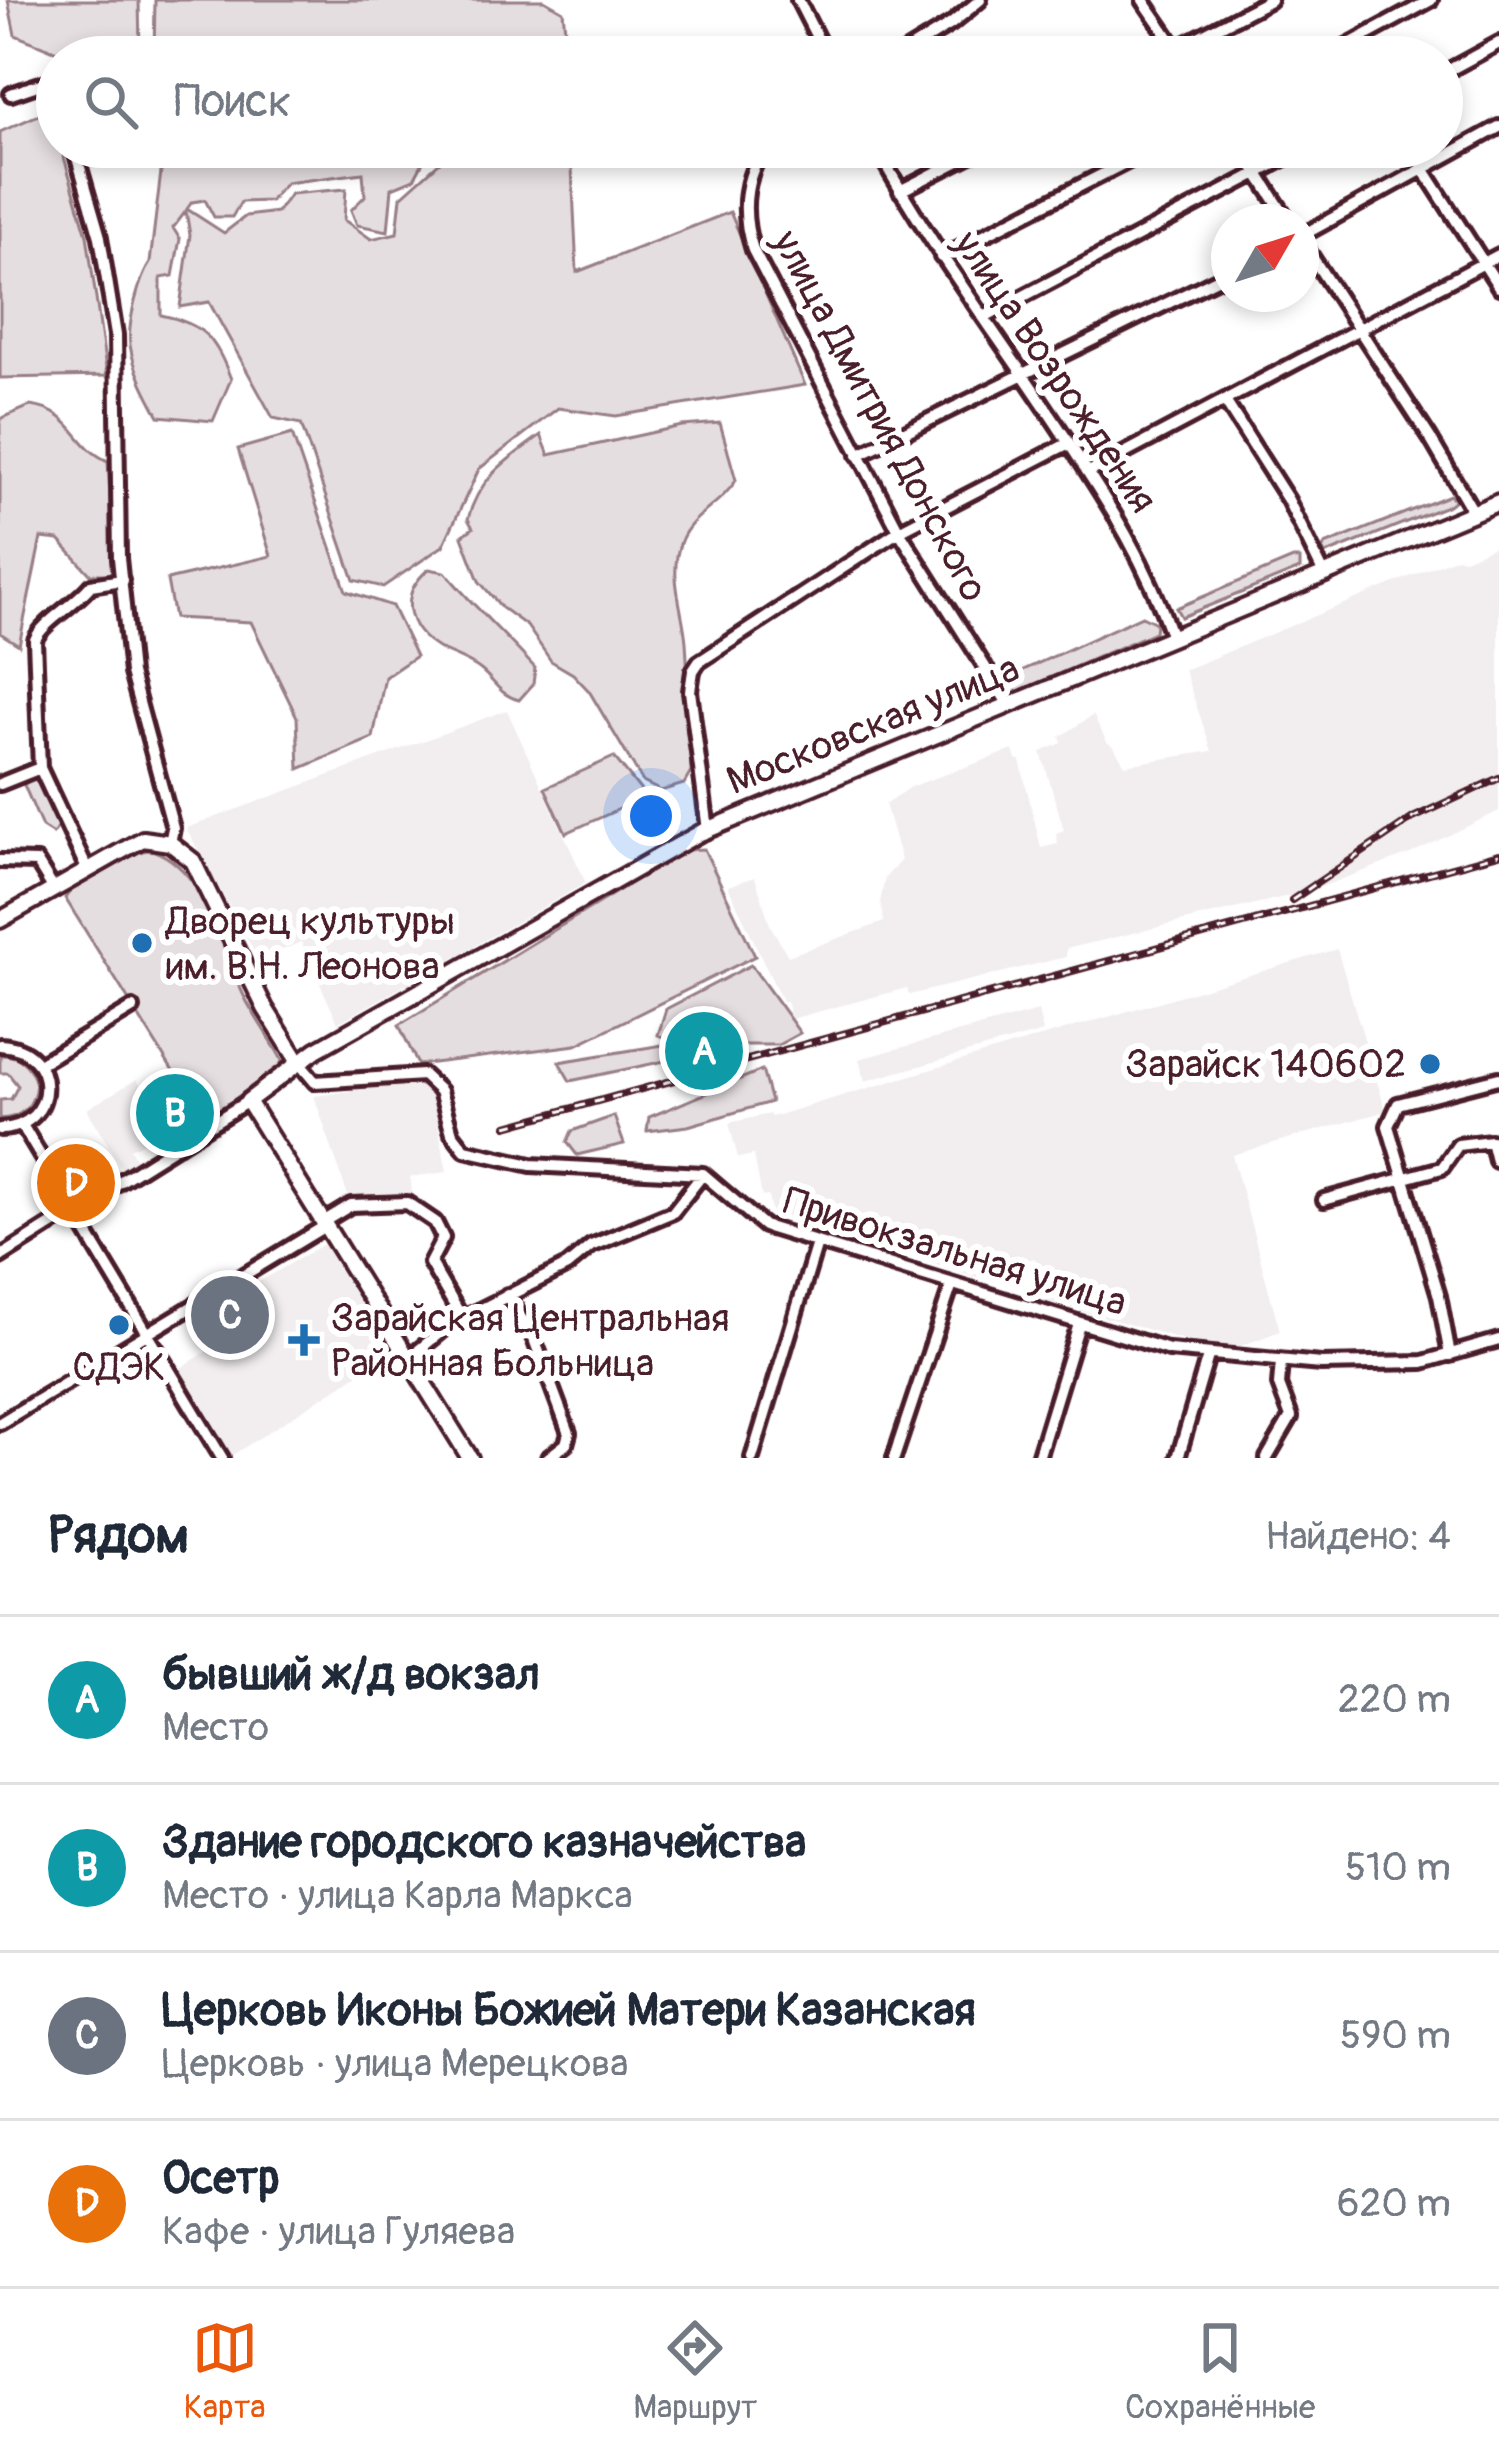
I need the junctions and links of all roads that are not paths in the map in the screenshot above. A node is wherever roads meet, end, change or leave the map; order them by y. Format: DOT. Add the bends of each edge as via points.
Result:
graph roads {
  1 [pos="799,0"];
  2 [pos="980,0"];
  3 [pos="1143,0"];
  4 [pos="1270,0"];
  5 [pos="1431,0"];
  6 [pos="817,36"];
  7 [pos="931,36"];
  8 [pos="1167,36"];
  9 [pos="1208,36"];
  10 [pos="1365,36"];
  11 [pos="1499,43"];
  12 [pos="1463,63"];
  13 [pos="36,85"];
  14 [pos="11,94"];
  15 [pos="1498,130"];
  16 [pos="1463,147"];
  17 [pos="80,168"];
  18 [pos="755,168"];
  19 [pos="887,168"];
  20 [pos="945,168"];
  21 [pos="1115,168"];
  22 [pos="1254,168"];
  23 [pos="1269,168"];
  24 [pos="1419,168"];
  25 [pos="1423,168"];
  26 [pos="1258,174"];
  27 [pos="900,191"];
  28 [pos="1277,204"];
  29 [pos="1319,227"];
  30 [pos="1499,255"];
  31 [pos="941,257"];
  32 [pos="1482,264"];
  33 [pos="1319,267"];
  34 [pos="1211,282"];
  35 [pos="1499,287"];
  36 [pos="984,317"];
  37 [pos="1357,328"];
  38 [pos="1025,376"];
  39 [pos="1225,401"];
  40 [pos="1069,443"];
  41 [pos="858,455"];
  42 [pos="1089,472"];
  43 [pos="1499,502"];
  44 [pos="1474,513"];
  45 [pos="899,531"];
  46 [pos="1324,574"];
  47 [pos="122,580"];
  48 [pos="1172,637"];
  49 [pos="1009,705"];
  50 [pos="40,768"];
  51 [pos="0,784"];
  52 [pos="708,830"];
  53 [pos="170,843"];
  54 [pos="0,861"];
  55 [pos="87,869"];
  56 [pos="53,888"];
  57 [pos="0,920"];
  58 [pos="134,1009"];
  59 [pos="0,1045"];
  60 [pos="39,1064"];
  61 [pos="300,1064"];
  62 [pos="1499,1078"];
  63 [pos="248,1101"];
  64 [pos="22,1125"];
  65 [pos="0,1129"];
  66 [pos="1496,1161"];
  67 [pos="703,1174"];
  68 [pos="1403,1178"];
  69 [pos="1324,1200"];
  70 [pos="73,1212"];
  71 [pos="324,1224"];
  72 [pos="818,1243"];
  73 [pos="0,1257"];
  74 [pos="952,1284"];
  75 [pos="507,1295"];
  76 [pos="462,1318"];
  77 [pos="1079,1324"];
  78 [pos="149,1336"];
  79 [pos="1499,1340"];
  80 [pos="1450,1355"];
  81 [pos="1208,1356"];
  82 [pos="409,1358"];
  83 [pos="1281,1362"];
  84 [pos="0,1423"];
  85 [pos="221,1458"];
  86 [pos="470,1458"];
  87 [pos="548,1458"];
  88 [pos="752,1458"];
  89 [pos="894,1458"];
  90 [pos="1038,1458"];
  91 [pos="1178,1458"];
  92 [pos="1267,1458"];
  1 -- 6 [label="street"];
  2 -- 7 [label="street"];
  3 -- 8 [label="street"];
  4 -- 9 [label="street"];
  5 -- 10 [label="street"];
  11 -- 12 [label="street"];
  13 -- 14 [label="street"];
  15 -- 16 [label="street"];
  17 -- 47 [label="street" via="116,335"];
  18 -- 41 [label="street, улица Дмитрия Донского" via="747,233"];
  19 -- 27 [label="street, улица Возрождения"];
  20 -- 27 [label="street"];
  21 -- 31 [label="street"];
  22 -- 26 [label="street"];
  23 -- 26 [label="street"];
  24 -- 29 [label="street"];
  25 -- 32 [label="street"];
  26 -- 28 [label="street"];
  26 -- 36 [label="street"];
  27 -- 31 [label="street, улица Возрождения"];
  30 -- 32 [label="street"];
  31 -- 36 [label="street, улица Возрождения"];
  32 -- 35 [label="street"];
  32 -- 37 [label="street"];
  33 -- 37 [label="street"];
  34 -- 38 [label="street"];
  36 -- 38 [label="street, улица Возрождения"];
  37 -- 39 [label="street"];
  37 -- 44 [label="street"];
  38 -- 40 [label="street, улица Возрождения"];
  38 -- 41 [label="street"];
  39 -- 42 [label="street"];
  39 -- 46 [label="street"];
  40 -- 42 [label="street, улица Возрождения"];
  40 -- 45 [label="street"];
  41 -- 45 [label="street, улица Дмитрия Донского"];
  42 -- 48 [label="street, улица Возрождения" via="1138,550"];
  43 -- 44 [label="main road, Московская улица"];
  44 -- 46 [label="main road, Московская улица"];
  45 -- 49 [label="street, улица Дмитрия Донского"];
  45 -- 52 [label="street" via="693,671"];
  46 -- 48 [label="main road, Московская улица"];
  47 -- 50 [label="street" via="91,585 34,640"];
  47 -- 53 [label="street" via="131,673 173,828"];
  48 -- 49 [label="main road, Московская улица"];
  49 -- 52 [label="main road, Московская улица"];
  50 -- 51 [label="street"];
  50 -- 55 [label="street"];
  52 -- 61 [label="main road, Московская улица"];
  53 -- 55 [label="main road" via="143,839"];
  53 -- 61 [label="main road" via="208,886 271,1021"];
  54 -- 56 [label="street" via="37,862"];
  55 -- 56 [label="main road"];
  56 -- 57 [label="main road"];
  58 -- 60 [label="street"];
  59 -- 60 [label="street"];
  60 -- 64 [label="street" via="45,1093"];
  61 -- 63 [label="main road, Московская улица"];
  61 -- 67 [label="street" via="315,1082 423,1075 440,1091 459,1145 480,1155"];
  62 -- 68 [label="street" via="1398,1104 1388,1129"];
  63 -- 70 [label="street"];
  63 -- 71 [label="main road"];
  64 -- 65 [label="street"];
  64 -- 70 [label="street"];
  66 -- 68 [label="street" via="1491,1141 1458,1145 1442,1168"];
  67 -- 72 [label="street, Привокзальная улица" via="757,1222"];
  67 -- 75 [label="street" via="673,1212 591,1246"];
  68 -- 69 [label="street"];
  68 -- 80 [label="street"];
  70 -- 73 [label="street"];
  70 -- 78 [label="street"];
  71 -- 76 [label="street" via="351,1205 407,1203 440,1229 430,1263"];
  71 -- 78 [label="street"];
  71 -- 82 [label="main road"];
  72 -- 74 [label="street, Привокзальная улица"];
  72 -- 88 [label="street"];
  74 -- 77 [label="street, Привокзальная улица"];
  74 -- 89 [label="street"];
  75 -- 76 [label="street"];
  75 -- 87 [label="street" via="534,1340 569,1433"];
  76 -- 82 [label="street"];
  77 -- 81 [label="street, Привокзальная улица"];
  77 -- 90 [label="street"];
  78 -- 84 [label="street"];
  78 -- 85 [label="street"];
  79 -- 80 [label="street, Привокзальная улица"];
  80 -- 83 [label="street, Привокзальная улица"];
  81 -- 83 [label="street, Привокзальная улица"];
  81 -- 91 [label="street"];
  82 -- 86 [label="main road"];
  83 -- 92 [label="street" via="1279,1385 1291,1417"];
}
